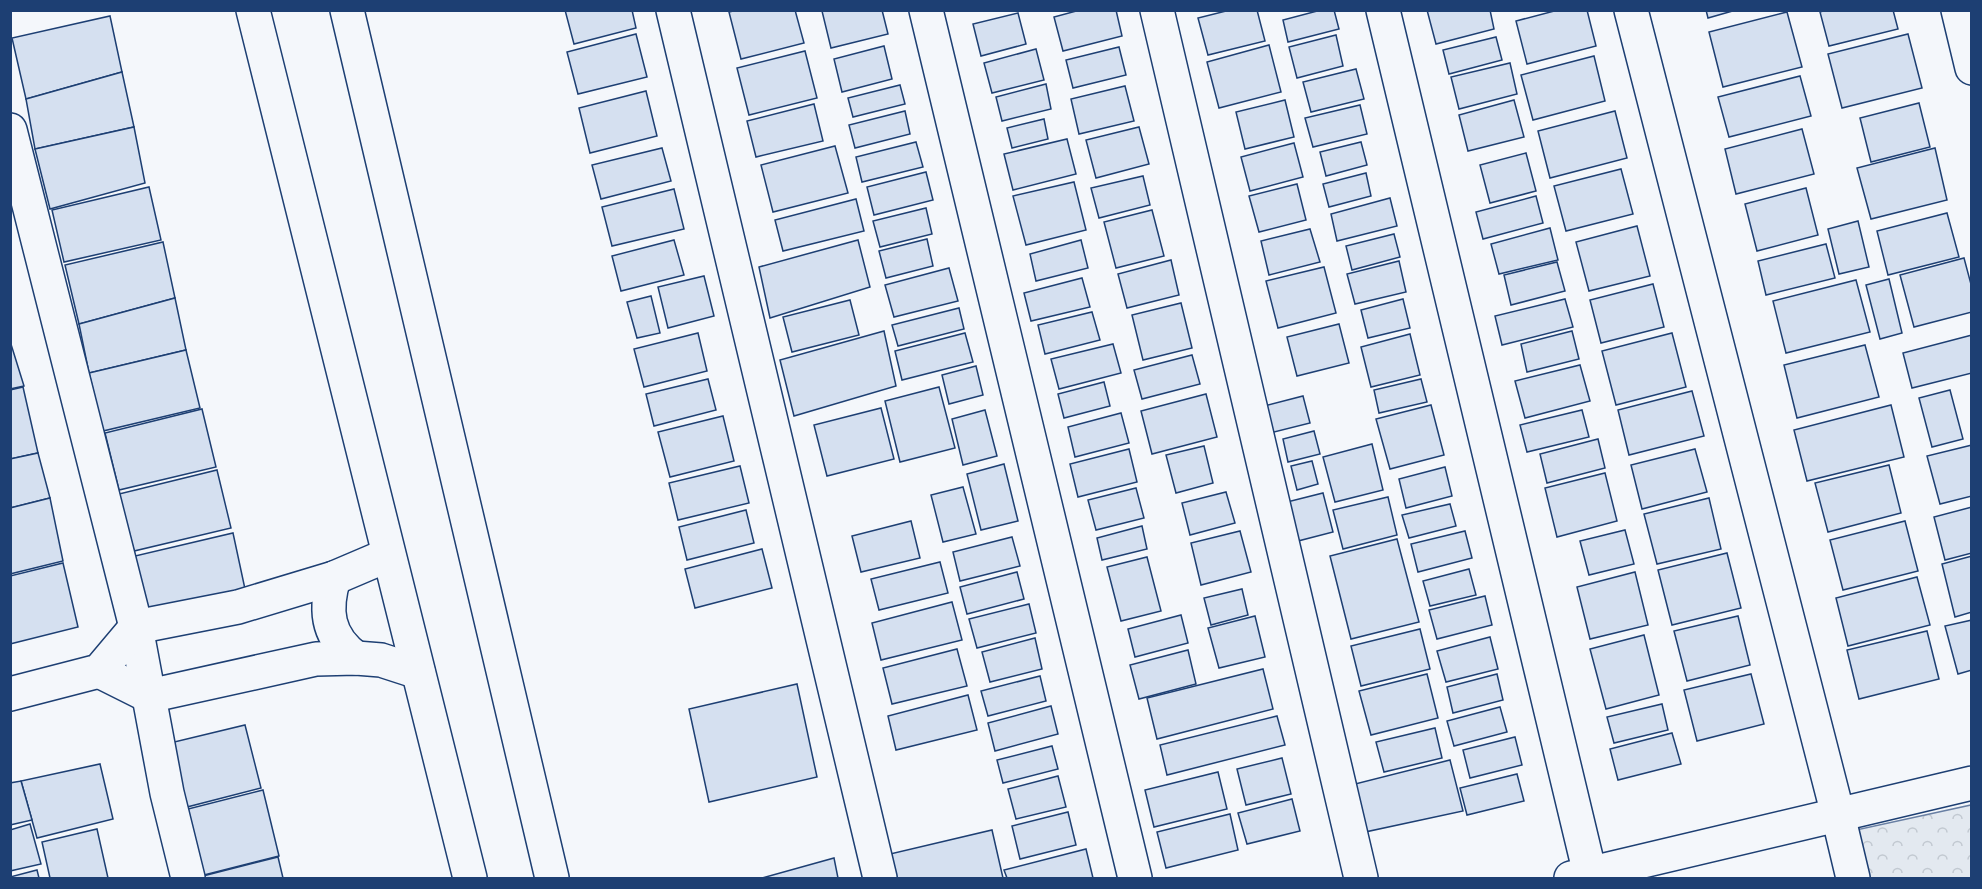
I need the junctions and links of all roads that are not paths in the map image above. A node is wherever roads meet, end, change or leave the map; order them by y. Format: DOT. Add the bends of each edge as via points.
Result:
graph roads {
  1 [pos="253,10"];
  2 [pos="347,10"];
  3 [pos="673,10"];
  4 [pos="926,10"];
  5 [pos="1157,10"];
  6 [pos="1383,10"];
  7 [pos="1631,10"];
  8 [pos="1958,10"];
  9 [pos="1971,68"];
  10 [pos="10,130"];
  11 [pos="388,555"];
  12 [pos="334,578"];
  13 [pos="136,627"];
  14 [pos="356,658"];
  15 [pos="99,672"];
  16 [pos="418,672"];
  17 [pos="10,694"];
  18 [pos="149,696"];
  19 [pos="1971,783"];
  20 [pos="1838,815"];
  21 [pos="1581,876"];
  22 [pos="188,879"];
  23 [pos="470,879"];
  24 [pos="552,879"];
  25 [pos="880,879"];
  26 [pos="1136,879"];
  27 [pos="1361,879"];
  28 [pos="1853,879"];
  1 -- 11 [label="street"];
  2 -- 24 [label="street"];
  3 -- 25 [label="street"];
  4 -- 26 [label="street"];
  5 -- 27 [label="street"];
  6 -- 21 [label="street"];
  7 -- 20 [label="street"];
  8 -- 9 [label="street"];
  10 -- 13 [label="street"];
  11 -- 12 [label="street"];
  11 -- 16 [label="street"];
  12 -- 13 [label="street" via="238,608"];
  12 -- 14 [label="street" via="329,595 330,625 344,649"];
  13 -- 15 [label="street"];
  13 -- 18 [label="street"];
  14 -- 16 [label="street" via="381,660"];
  14 -- 18 [label="street" via="316,659"];
  15 -- 17 [label="street"];
  15 -- 18 [label="street"];
  16 -- 23 [label="street"];
  18 -- 22 [label="street"];
  19 -- 20 [label="street"];
  20 -- 21 [label="street"];
  20 -- 28 [label="street"];
}
